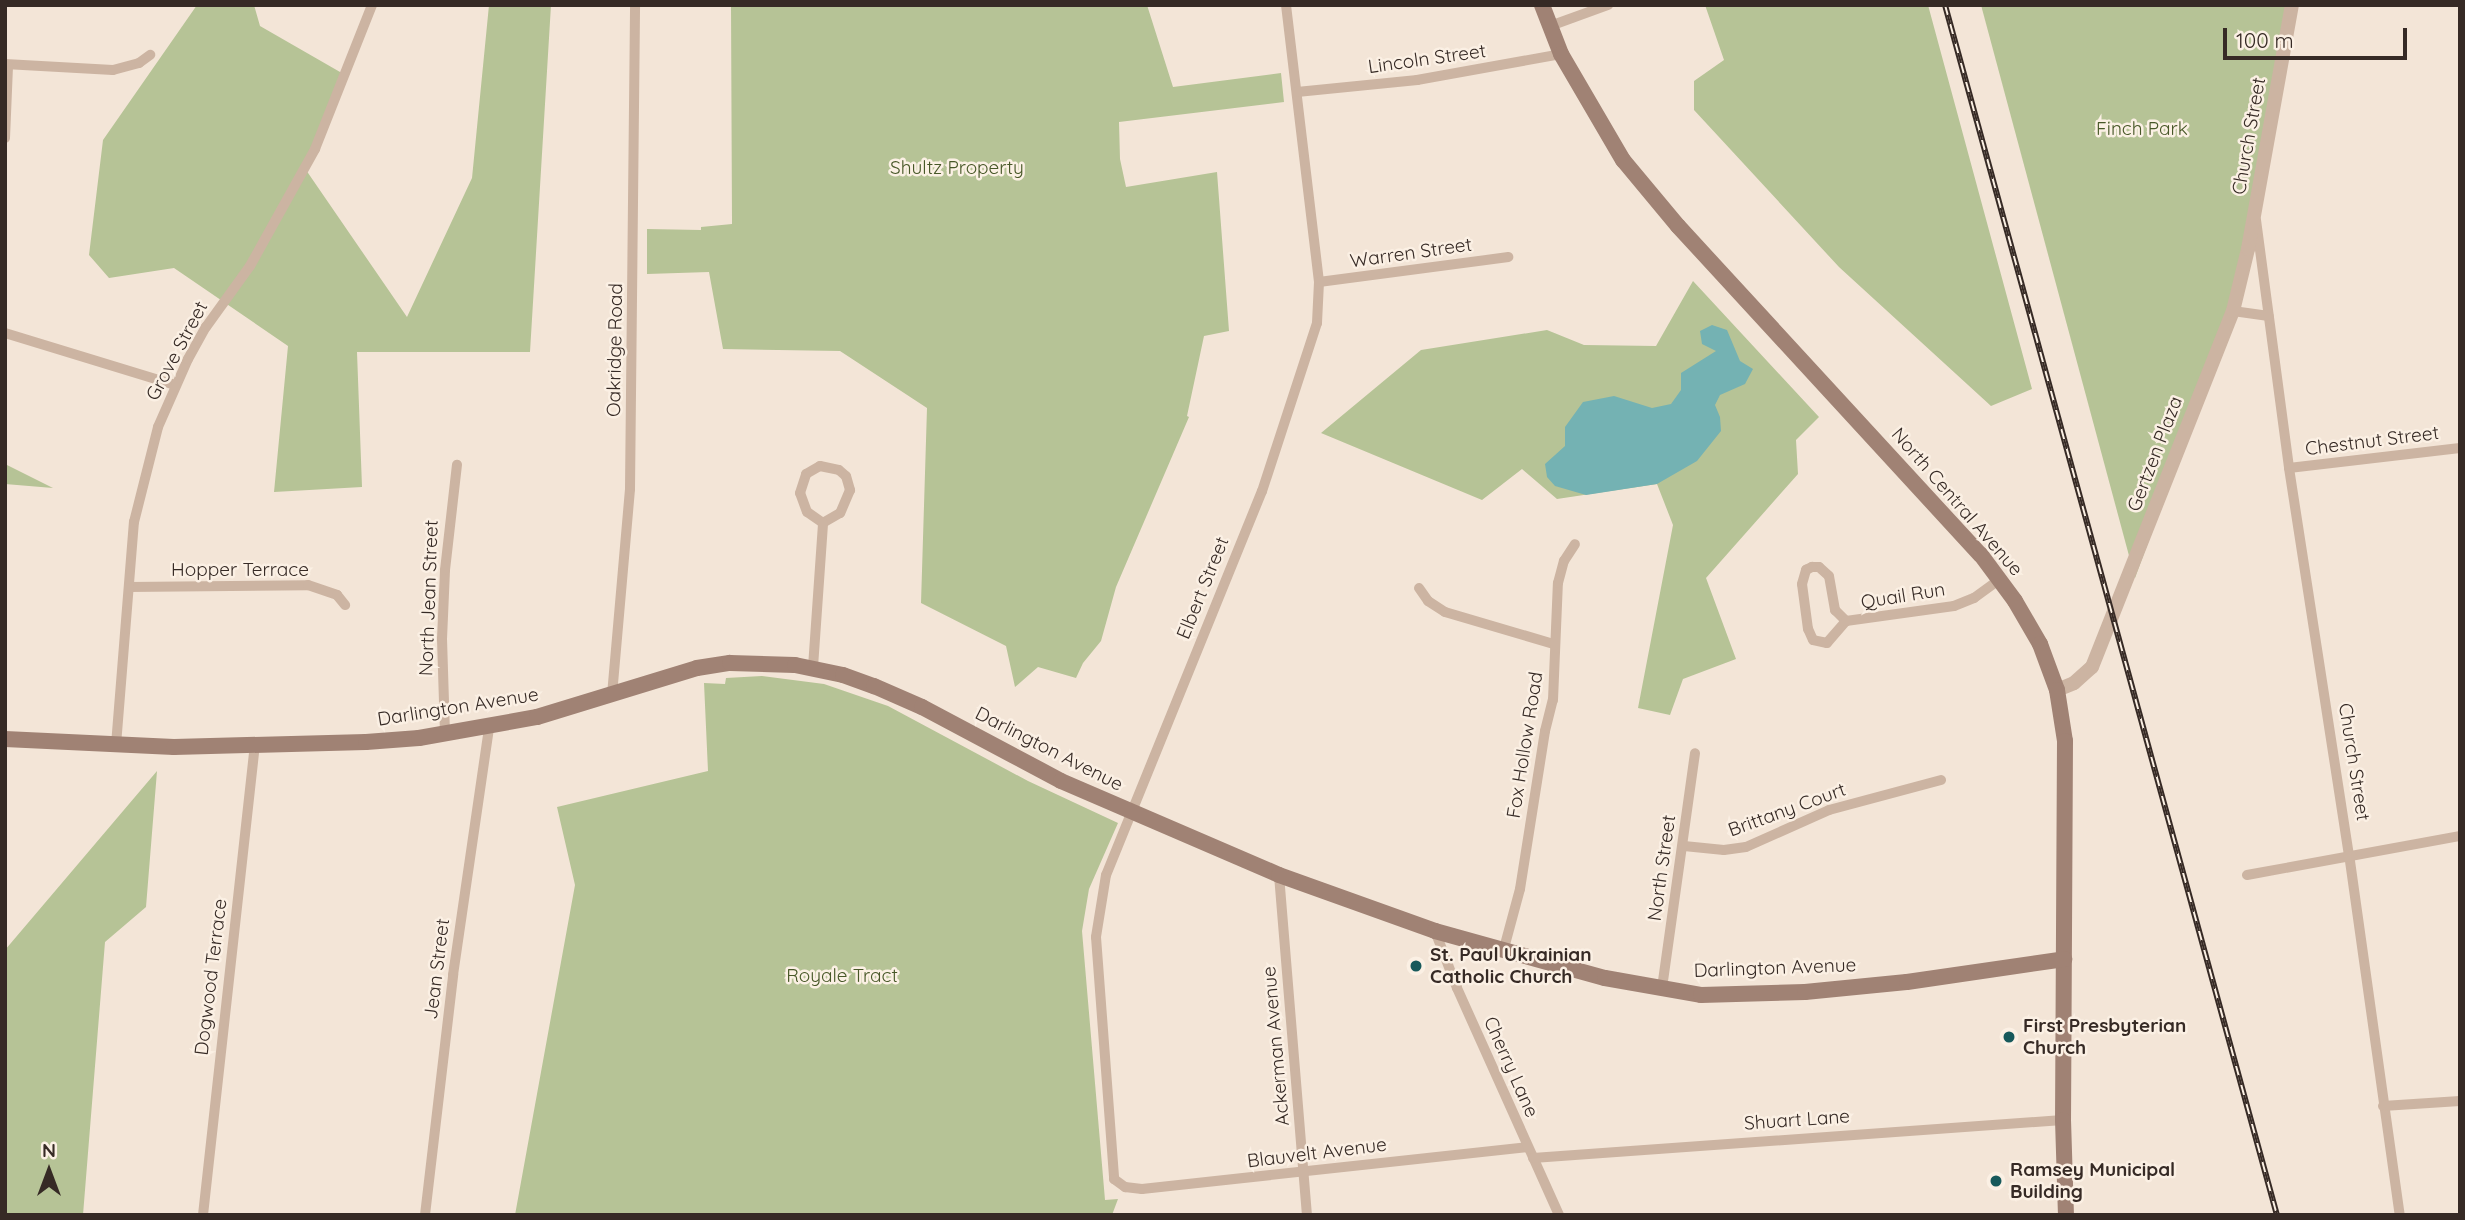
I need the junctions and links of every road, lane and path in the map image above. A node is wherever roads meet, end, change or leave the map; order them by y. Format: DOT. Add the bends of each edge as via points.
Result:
graph roads {
  1 [pos="372,5"];
  2 [pos="635,5"];
  3 [pos="1286,5"];
  4 [pos="1542,5"];
  5 [pos="1608,5"];
  6 [pos="2292,5"];
  7 [pos="1550,26"];
  8 [pos="1562,54"];
  9 [pos="150,55"];
  10 [pos="7,64"];
  11 [pos="1297,92"];
  12 [pos="5,138"];
  13 [pos="2255,211"];
  14 [pos="1508,257"];
  15 [pos="1319,282"];
  16 [pos="2233,311"];
  17 [pos="2269,316"];
  18 [pos="5,333"];
  19 [pos="175,385"];
  20 [pos="2460,448"];
  21 [pos="457,465"];
  22 [pos="2289,468"];
  23 [pos="823,523"];
  24 [pos="1575,544"];
  25 [pos="1999,580"];
  26 [pos="129,587"];
  27 [pos="1419,588"];
  28 [pos="345,605"];
  29 [pos="1846,621"];
  30 [pos="1554,643"];
  31 [pos="813,667"];
  32 [pos="2057,690"];
  33 [pos="612,695"];
  34 [pos="489,727"];
  35 [pos="445,734"];
  36 [pos="5,740"];
  37 [pos="255,744"];
  38 [pos="116,746"];
  39 [pos="1695,753"];
  40 [pos="1941,780"];
  41 [pos="1130,813"];
  42 [pos="2460,836"];
  43 [pos="1684,846"];
  44 [pos="2349,854"];
  45 [pos="1279,875"];
  46 [pos="2247,875"];
  47 [pos="1435,931"];
  48 [pos="1503,951"];
  49 [pos="2064,959"];
  50 [pos="1662,988"];
  51 [pos="2460,1101"];
  52 [pos="2383,1107"];
  53 [pos="2063,1120"];
  54 [pos="1527,1147"];
  55 [pos="1533,1158"];
  56 [pos="1303,1172"];
  57 [pos="1114,1180"];
  58 [pos="203,1215"];
  59 [pos="425,1215"];
  60 [pos="1307,1215"];
  61 [pos="1559,1215"];
  62 [pos="2066,1215"];
  63 [pos="2400,1215"];
  1 -- 19 [label="street, Grove Street" via="338,96 289,200 206,327"];
  2 -- 33 [label="street, Oakridge Road" via="630,489"];
  3 -- 11 [label="street, Elbert Street"];
  4 -- 7 [label="main road, North Central Avenue"];
  5 -- 7 [label="street"];
  6 -- 13 [label="street, Church Street"];
  7 -- 8 [label="main road, North Central Avenue"];
  8 -- 11 [label="street, Lincoln Street" via="1417,80"];
  8 -- 25 [label="main road, North Central Avenue" via="1609,141 1646,190"];
  9 -- 10 [label="street" via="113,70"];
  10 -- 12 [label="street"];
  11 -- 15 [label="street, Elbert Street"];
  13 -- 16 [label="street, Gertzen Plaza"];
  13 -- 17 [label="street, Church Street"];
  14 -- 15 [label="street, Warren Street"];
  15 -- 41 [label="street, Elbert Street" via="1317,323 1262,491"];
  16 -- 17 [label="street"];
  16 -- 32 [label="street, Gertzen Plaza" via="2092,667"];
  17 -- 22 [label="street, Church Street"];
  18 -- 19 [label="street"];
  19 -- 26 [label="street, Grove Street" via="138,498"];
  20 -- 22 [label="street, Chestnut Street"];
  21 -- 35 [label="street, North Jean Street" via="442,639"];
  22 -- 44 [label="street, Church Street"];
  23 -- 23 [label="street" via="840,513 849,483 839,470 820,466 806,474 800,493 807,512"];
  23 -- 31 [label="street"];
  24 -- 30 [label="street, Fox Hollow Road" via="1558,583"];
  25 -- 29 [label="street, Quail Run" via="1954,606"];
  25 -- 32 [label="main road, North Central Avenue" via="2030,624"];
  26 -- 28 [label="street, Hopper Terrace" via="308,585 337,595"];
  26 -- 38 [label="street, Grove Street"];
  27 -- 30 [label="street" via="1445,612"];
  29 -- 29 [label="street, Quail Run" via="1835,610 1825,570 1806,570 1802,584 1813,640 1827,643"];
  30 -- 48 [label="street, Fox Hollow Road" via="1553,700 1520,889"];
  31 -- 33 [label="main road, Darlington Avenue" via="730,663 666,676"];
  31 -- 41 [label="main road, Darlington Avenue" via="874,685 922,707"];
  32 -- 49 [label="main road, North Central Avenue" via="2065,741"];
  33 -- 34 [label="main road, Darlington Avenue"];
  34 -- 35 [label="main road, Darlington Avenue"];
  34 -- 59 [label="street, Jean Street" via="456,948"];
  35 -- 37 [label="main road, Darlington Avenue" via="366,742"];
  36 -- 38 [label="main road, Darlington Avenue"];
  37 -- 38 [label="main road, Darlington Avenue"];
  37 -- 58 [label="street, Dogwood Terrace"];
  39 -- 43 [label="street, North Street"];
  40 -- 43 [label="street, Brittany Court" via="1829,810 1746,847"];
  41 -- 45 [label="main road, Darlington Avenue"];
  41 -- 57 [label="street, Elbert Street" via="1106,875 1096,937"];
  42 -- 44 [label="street"];
  43 -- 50 [label="street, North Street"];
  44 -- 46 [label="street"];
  44 -- 52 [label="street, Church Street"];
  45 -- 47 [label="main road, Darlington Avenue"];
  45 -- 56 [label="street, Ackerman Avenue"];
  47 -- 48 [label="main road, Darlington Avenue"];
  47 -- 54 [label="street, Cherry Lane"];
  48 -- 50 [label="main road, Darlington Avenue"];
  49 -- 50 [label="main road, Darlington Avenue" via="1805,992 1700,995"];
  49 -- 53 [label="main road, North Central Avenue"];
  51 -- 52 [label="street"];
  52 -- 63 [label="street, Church Street"];
  53 -- 55 [label="street, Shuart Lane"];
  53 -- 62 [label="main road, North Central Avenue"];
  54 -- 55 [label="street, Cherry Lane"];
  54 -- 56 [label="street, Blauvelt Avenue"];
  55 -- 61 [label="street, Cherry Lane"];
  56 -- 57 [label="street, Blauvelt Avenue" via="1142,1189"];
  56 -- 60 [label="street, Ackerman Avenue"];
}
